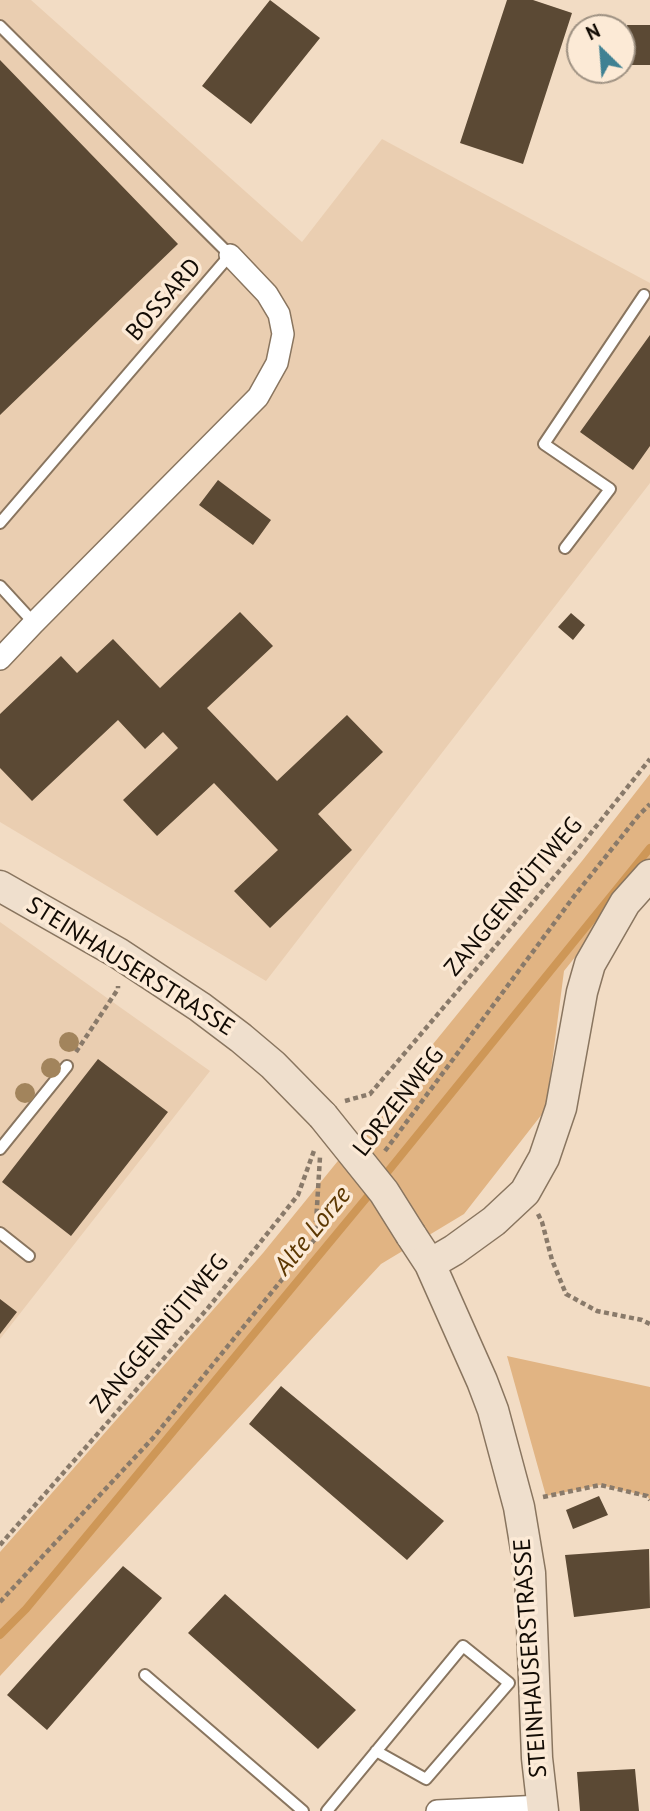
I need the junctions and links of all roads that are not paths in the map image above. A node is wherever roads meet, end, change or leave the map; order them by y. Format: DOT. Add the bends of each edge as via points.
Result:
graph roads {
  1 [pos="0,26"];
  2 [pos="230,255"];
  3 [pos="644,295"];
  4 [pos="0,523"];
  5 [pos="565,548"];
  6 [pos="0,586"];
  7 [pos="34,623"];
  8 [pos="0,659"];
  9 [pos="650,875"];
  10 [pos="0,886"];
  11 [pos="66,1066"];
  12 [pos="0,1149"];
  13 [pos="0,1233"];
  14 [pos="29,1256"];
  15 [pos="430,1264"];
  16 [pos="145,1675"];
  17 [pos="376,1751"];
  18 [pos="542,1809"];
  19 [pos="303,1811"];
  20 [pos="327,1811"];
  21 [pos="437,1811"];
  1 -- 2 [label="lane, BOSSARD"];
  2 -- 4 [label="lane, BOSSARD"];
  2 -- 7 [label="street" via="267,294 279,314 283,334 277,363 258,397"];
  3 -- 5 [label="lane" via="544,444 610,489"];
  6 -- 7 [label="lane"];
  7 -- 8 [label="street"];
  9 -- 15 [label="street" via="625,903 590,964 561,1108 544,1158 525,1192 494,1221"];
  10 -- 15 [label="street, STEINHAUSERSTRASSE, bridge" via="118,953 200,1007 273,1065 384,1192"];
  11 -- 12 [label="lane"];
  13 -- 14 [label="lane"];
  15 -- 18 [label="street, STEINHAUSERSTRASSE" via="493,1410 519,1507 530,1573"];
  16 -- 19 [label="lane"];
  17 -- 17 [label="lane" via="463,1646 509,1683 426,1779"];
  17 -- 20 [label="lane"];
  18 -- 21 [label="street"];
}
